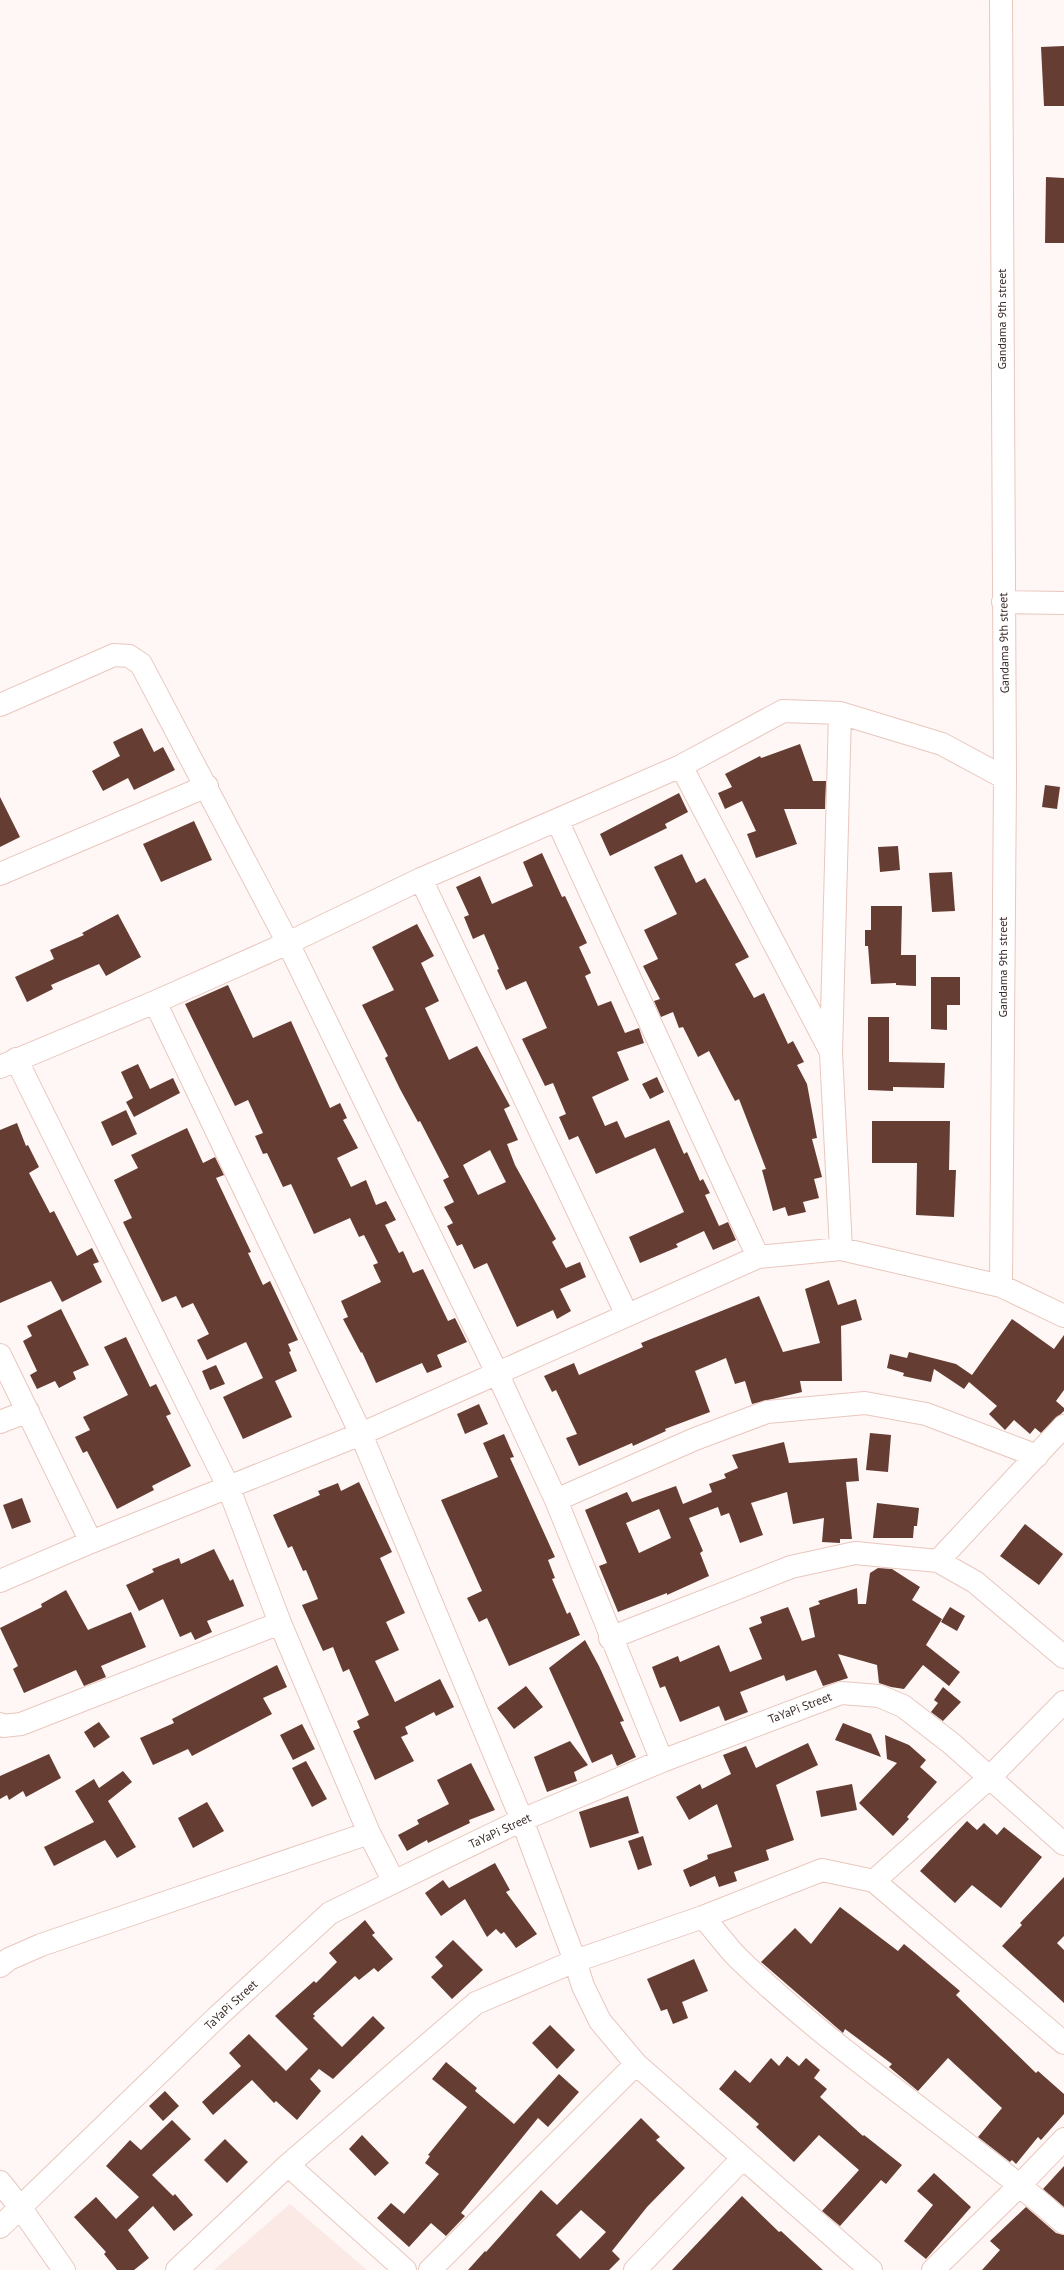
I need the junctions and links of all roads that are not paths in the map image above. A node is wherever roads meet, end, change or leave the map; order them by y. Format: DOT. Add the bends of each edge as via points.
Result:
graph roads {
  1 [pos="1001,0"];
  2 [pos="1003,602"];
  3 [pos="1064,602"];
  4 [pos="0,705"];
  5 [pos="840,713"];
  6 [pos="681,766"];
  7 [pos="1005,778"];
  8 [pos="207,786"];
  9 [pos="557,820"];
  10 [pos="0,874"];
  11 [pos="421,879"];
  12 [pos="288,943"];
  13 [pos="155,1002"];
  14 [pos="831,1053"];
  15 [pos="8,1063"];
  16 [pos="841,1249"];
  17 [pos="758,1257"];
  18 [pos="1001,1286"];
  19 [pos="627,1315"];
  20 [pos="1064,1316"];
  21 [pos="0,1355"];
  22 [pos="498,1375"];
  23 [pos="28,1411"];
  24 [pos="0,1422"];
  25 [pos="1064,1426"];
  26 [pos="361,1434"];
  27 [pos="1037,1456"];
  28 [pos="228,1486"];
  29 [pos="556,1500"];
  30 [pos="91,1542"];
  31 [pos="938,1561"];
  32 [pos="0,1581"];
  33 [pos="280,1623"];
  34 [pos="610,1638"];
  35 [pos="1064,1657"];
  36 [pos="1064,1702"];
  37 [pos="0,1724"];
  38 [pos="662,1761"];
  39 [pos="989,1778"];
  40 [pos="522,1820"];
  41 [pos="369,1833"];
  42 [pos="1064,1844"];
  43 [pos="874,1881"];
  44 [pos="394,1882"];
  45 [pos="703,1917"];
  46 [pos="575,1961"];
  47 [pos="0,1966"];
  48 [pos="1064,2043"];
  49 [pos="636,2064"];
  50 [pos="1064,2139"];
  51 [pos="743,2158"];
  52 [pos="288,2165"];
  53 [pos="0,2182"];
  54 [pos="1020,2185"];
  55 [pos="20,2207"];
  56 [pos="1064,2223"];
  57 [pos="0,2226"];
  58 [pos="640,2268"];
  59 [pos="64,2270"];
  60 [pos="177,2270"];
  61 [pos="405,2270"];
  62 [pos="430,2270"];
  63 [pos="871,2270"];
  64 [pos="933,2270"];
  1 -- 2 [label="street, Gandama 9th street"];
  2 -- 3 [label="street"];
  2 -- 7 [label="street, Gandama 9th street"];
  4 -- 8 [label="street" via="114,655 129,656 141,664"];
  5 -- 6 [label="street" via="783,711"];
  5 -- 7 [label="street" via="942,744"];
  5 -- 14 [label="street"];
  6 -- 9 [label="street"];
  6 -- 14 [label="street"];
  7 -- 18 [label="street, Gandama 9th street"];
  8 -- 10 [label="street"];
  8 -- 12 [label="street"];
  9 -- 11 [label="street"];
  9 -- 17 [label="street"];
  11 -- 12 [label="street"];
  11 -- 19 [label="street"];
  12 -- 13 [label="street"];
  12 -- 22 [label="street"];
  13 -- 15 [label="street"];
  13 -- 26 [label="street"];
  14 -- 16 [label="street"];
  15 -- 28 [label="street"];
  16 -- 17 [label="street"];
  16 -- 18 [label="street"];
  17 -- 19 [label="street"];
  18 -- 20 [label="street"];
  19 -- 22 [label="street"];
  21 -- 23 [label="street"];
  22 -- 26 [label="street"];
  22 -- 29 [label="street"];
  23 -- 24 [label="street"];
  23 -- 30 [label="street"];
  25 -- 27 [label="street"];
  26 -- 28 [label="street"];
  26 -- 40 [label="street"];
  27 -- 29 [label="street" via="926,1414 865,1403 767,1412 695,1439"];
  27 -- 31 [label="street"];
  28 -- 30 [label="street"];
  28 -- 33 [label="street"];
  29 -- 34 [label="street"];
  30 -- 32 [label="street"];
  31 -- 34 [label="street" via="854,1553 791,1567"];
  31 -- 35 [label="street" via="975,1582"];
  33 -- 37 [label="street" via="21,1724"];
  33 -- 41 [label="street"];
  34 -- 38 [label="street"];
  36 -- 39 [label="street"];
  38 -- 39 [label="street, TaYaPi Street" via="841,1693 879,1696 903,1706 952,1744"];
  38 -- 40 [label="street, TaYaPi Street"];
  39 -- 42 [label="street, TaYaPi Street"];
  39 -- 43 [label="street"];
  40 -- 44 [label="street, TaYaPi Street"];
  40 -- 46 [label="street"];
  41 -- 44 [label="street"];
  41 -- 47 [label="street" via="41,1945 9,1958"];
  43 -- 45 [label="street" via="822,1870"];
  43 -- 48 [label="street"];
  44 -- 55 [label="street, TaYaPi Street" via="330,1913 216,2018"];
  45 -- 46 [label="street"];
  45 -- 54 [label="street" via="737,1957 799,2014"];
  46 -- 49 [label="street" via="582,1986 600,2021"];
  46 -- 52 [label="street" via="476,2003"];
  49 -- 51 [label="street"];
  49 -- 62 [label="street"];
  50 -- 54 [label="street"];
  51 -- 58 [label="street"];
  51 -- 63 [label="street"];
  52 -- 60 [label="street"];
  52 -- 61 [label="street"];
  53 -- 55 [label="street"];
  54 -- 56 [label="street"];
  54 -- 64 [label="street"];
  55 -- 57 [label="street, TaYaPi Street"];
  55 -- 59 [label="street"];
}
